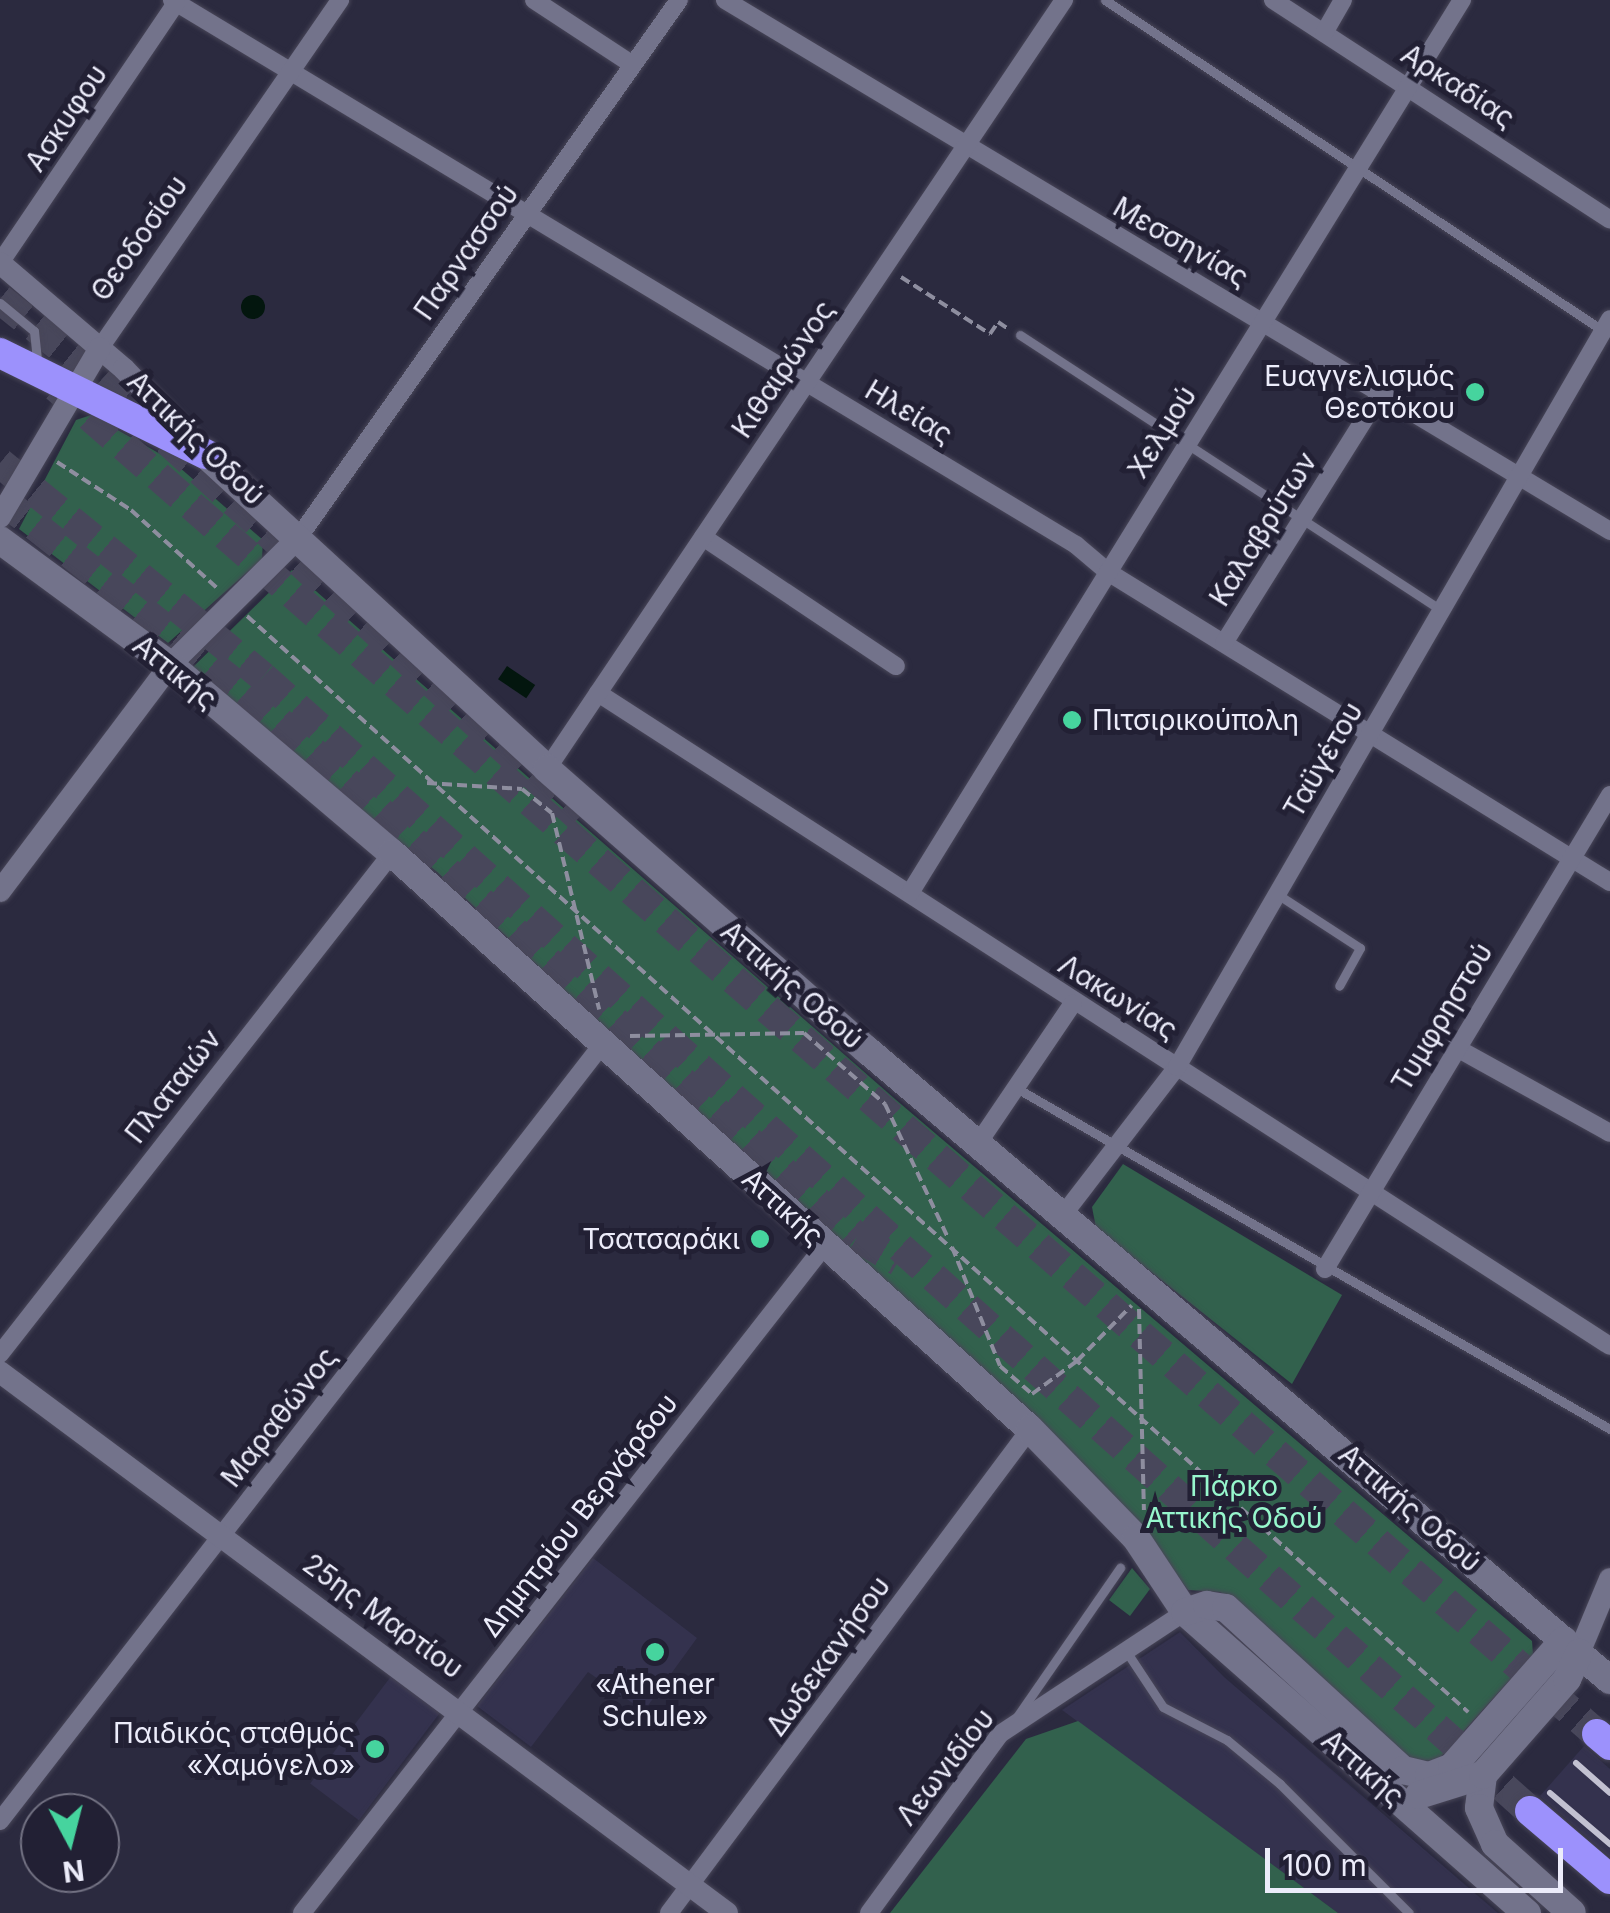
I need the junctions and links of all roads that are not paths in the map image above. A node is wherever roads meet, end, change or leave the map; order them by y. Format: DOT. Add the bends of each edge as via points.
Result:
graph roads {
  1 [pos="340,0"];
  2 [pos="534,0"];
  3 [pos="679,0"];
  4 [pos="725,0"];
  5 [pos="1064,0"];
  6 [pos="1105,0"];
  7 [pos="1272,0"];
  8 [pos="1343,0"];
  9 [pos="1462,0"];
  10 [pos="174,1"];
  11 [pos="1324,32"];
  12 [pos="633,64"];
  13 [pos="291,73"];
  14 [pos="1409,85"];
  15 [pos="966,147"];
  16 [pos="1359,166"];
  17 [pos="524,217"];
  18 [pos="1610,220"];
  19 [pos="0,263"];
  20 [pos="0,304"];
  21 [pos="1263,322"];
  22 [pos="1606,325"];
  23 [pos="1020,336"];
  24 [pos="100,348"];
  25 [pos="0,353"];
  26 [pos="37,370"];
  27 [pos="807,382"];
  28 [pos="76,388"];
  29 [pos="1381,393"];
  30 [pos="1187,444"];
  31 [pos="204,454"];
  32 [pos="1519,476"];
  33 [pos="0,517"];
  34 [pos="1300,520"];
  35 [pos="1610,531"];
  36 [pos="298,537"];
  37 [pos="703,537"];
  38 [pos="0,540"];
  39 [pos="1108,572"];
  40 [pos="1441,610"];
  41 [pos="1224,643"];
  42 [pos="170,665"];
  43 [pos="896,666"];
  44 [pos="598,693"];
  45 [pos="1369,736"];
  46 [pos="547,769"];
  47 [pos="1610,795"];
  48 [pos="392,853"];
  49 [pos="1570,859"];
  50 [pos="1610,882"];
  51 [pos="0,891"];
  52 [pos="910,893"];
  53 [pos="1277,894"];
  54 [pos="1339,986"];
  55 [pos="1073,1003"];
  56 [pos="609,1033"];
  57 [pos="1455,1047"];
  58 [pos="1177,1067"];
  59 [pos="1018,1090"];
  60 [pos="1610,1133"];
  61 [pos="977,1144"];
  62 [pos="1118,1149"];
  63 [pos="1370,1193"];
  64 [pos="1062,1214"];
  65 [pos="826,1245"];
  66 [pos="1325,1269"];
  67 [pos="1610,1346"];
  68 [pos="0,1354"];
  69 [pos="0,1372"];
  70 [pos="1030,1429"];
  71 [pos="1610,1429"];
  72 [pos="222,1536"];
  73 [pos="1120,1568"];
  74 [pos="1610,1579"];
  75 [pos="1185,1612"];
  76 [pos="1572,1646"];
  77 [pos="1124,1648"];
  78 [pos="1610,1680"];
  79 [pos="461,1710"];
  80 [pos="1013,1722"];
  81 [pos="1483,1775"];
  82 [pos="1394,1794"];
  83 [pos="1530,1811"];
  84 [pos="0,1822"];
  85 [pos="1610,1879"];
  86 [pos="691,1886"];
  87 [pos="302,1913"];
  88 [pos="669,1913"];
  89 [pos="727,1913"];
  90 [pos="869,1913"];
  91 [pos="1409,1913"];
  92 [pos="1527,1913"];
  93 [pos="1572,1913"];
  1 -- 13 [label="street, Θεοδοσίου"];
  2 -- 12 [label="street"];
  3 -- 12 [label="street, Παρνασσού"];
  4 -- 15 [label="street, Μεσσηνίας"];
  5 -- 15 [label="street, Κιθαιρώνος"];
  6 -- 16 [label="lane"];
  7 -- 11 [label="street, Αρκαδίας"];
  8 -- 11 [label="street"];
  9 -- 14 [label="street, Χελμού"];
  10 -- 13 [label="street, Ηλείας"];
  10 -- 19 [label="street, Ασκυφου"];
  11 -- 14 [label="street, Αρκαδίας"];
  12 -- 17 [label="street, Παρνασσού"];
  13 -- 17 [label="street, Ηλείας"];
  13 -- 24 [label="street, Θεοδοσίου"];
  14 -- 16 [label="street, Χελμού"];
  14 -- 18 [label="street, Αρκαδίας"];
  15 -- 21 [label="street, Μεσσηνίας"];
  15 -- 27 [label="street, Κιθαιρώνος"];
  16 -- 21 [label="street, Χελμού"];
  16 -- 22 [label="lane"];
  17 -- 27 [label="street, Ηλείας"];
  17 -- 36 [label="street, Παρνασσού"];
  19 -- 24 [label="street, Αττικής Οδού"];
  20 -- 26 [label="lane" via="34,330"];
  21 -- 29 [label="street, Μεσσηνίας"];
  21 -- 30 [label="street, Χελμού"];
  22 -- 32 [label="street, Ταϋγέτου"];
  23 -- 30 [label="lane"];
  24 -- 28 [label="street, Θεοδοσίου"];
  24 -- 31 [label="street, Αττικής Οδού" via="197,438"];
  25 -- 26 [label="highway"];
  26 -- 28 [label="highway"];
  27 -- 37 [label="street, Κιθαιρώνος"];
  27 -- 39 [label="street, Ηλείας" via="1076,545"];
  28 -- 31 [label="highway"];
  28 -- 33 [label="street, Θεοδοσίου"];
  29 -- 32 [label="street, Μεσσηνίας"];
  29 -- 34 [label="street, Καλαβρύτων"];
  30 -- 34 [label="lane"];
  30 -- 39 [label="street, Χελμού"];
  31 -- 36 [label="main road, Αττικής Οδού"];
  32 -- 35 [label="street, Μεσσηνίας"];
  32 -- 40 [label="street, Ταϋγέτου"];
  34 -- 40 [label="lane"];
  34 -- 41 [label="street, Καλαβρύτων"];
  36 -- 42 [label="street"];
  36 -- 46 [label="main road, Αττικής Οδού"];
  37 -- 43 [label="street"];
  37 -- 44 [label="street, Κιθαιρώνος"];
  38 -- 42 [label="main road, Αττικής"];
  39 -- 41 [label="street, Ηλείας"];
  39 -- 52 [label="street, Χελμού"];
  40 -- 45 [label="street, Ταϋγέτου"];
  41 -- 45 [label="street, Ηλείας"];
  42 -- 48 [label="main road, Αττικής"];
  42 -- 51 [label="street"];
  44 -- 46 [label="street, Κιθαιρώνος"];
  44 -- 52 [label="street, Λακωνίας"];
  45 -- 49 [label="street, Ηλείας"];
  45 -- 53 [label="street, Ταϋγέτου"];
  46 -- 61 [label="main road, Αττικής Οδού"];
  47 -- 49 [label="street, Τυμφρηστού"];
  48 -- 56 [label="main road, Αττικής"];
  48 -- 68 [label="street, Πλαταιών"];
  49 -- 50 [label="street, Ηλείας"];
  49 -- 57 [label="street, Τυμφρηστού"];
  52 -- 55 [label="street, Λακωνίας"];
  53 -- 54 [label="lane" via="1360,948"];
  53 -- 58 [label="street, Ταϋγέτου"];
  55 -- 58 [label="street, Λακωνίας"];
  55 -- 59 [label="street"];
  56 -- 65 [label="main road, Αττικής"];
  56 -- 72 [label="street, Μαραθώνος"];
  57 -- 60 [label="street"];
  57 -- 63 [label="street, Τυμφρηστού"];
  58 -- 62 [label="street, Ταϋγέτου"];
  58 -- 63 [label="street, Λακωνίας"];
  59 -- 61 [label="street"];
  59 -- 62 [label="lane"];
  61 -- 64 [label="main road, Αττικής Οδού"];
  62 -- 64 [label="street, Ταϋγέτου"];
  62 -- 66 [label="lane"];
  63 -- 66 [label="street, Τυμφρηστού"];
  63 -- 67 [label="street, Λακωνίας"];
  64 -- 76 [label="main road, Αττικής Οδού"];
  65 -- 70 [label="main road, Αττικής"];
  65 -- 79 [label="street, Δημητρίου Βερνάρδου"];
  66 -- 71 [label="lane"];
  69 -- 72 [label="street, 25ης Μαρτίου"];
  70 -- 75 [label="main road, Αττικής" via="1144,1549"];
  70 -- 86 [label="street, Δωδεκανήσου"];
  72 -- 79 [label="street, 25ης Μαρτίου"];
  72 -- 84 [label="street, Μαραθώνος"];
  73 -- 80 [label="lane"];
  74 -- 76 [label="street"];
  75 -- 76 [label="main road" via="1226,1608 1404,1770 1442,1773"];
  75 -- 77 [label="street, Λεωνιδίου"];
  75 -- 82 [label="main road, Αττικής"];
  76 -- 78 [label="main road, Αττικής Οδού"];
  76 -- 81 [label="main road" via="1567,1678"];
  77 -- 80 [label="street, Λεωνιδίου"];
  77 -- 91 [label="lane" via="1163,1707 1227,1740"];
  79 -- 86 [label="street, 25ης Μαρτίου"];
  79 -- 87 [label="street, Δημητρίου Βερνάρδου"];
  80 -- 90 [label="street, Λεωνιδίου"];
  81 -- 82 [label="main road" via="1442,1792"];
  81 -- 93 [label="main road" via="1479,1808 1496,1844"];
  82 -- 92 [label="main road, Αττικής"];
  83 -- 85 [label="highway"];
  86 -- 88 [label="street, Δωδεκανήσου"];
  86 -- 89 [label="street, 25ης Μαρτίου"];
}
